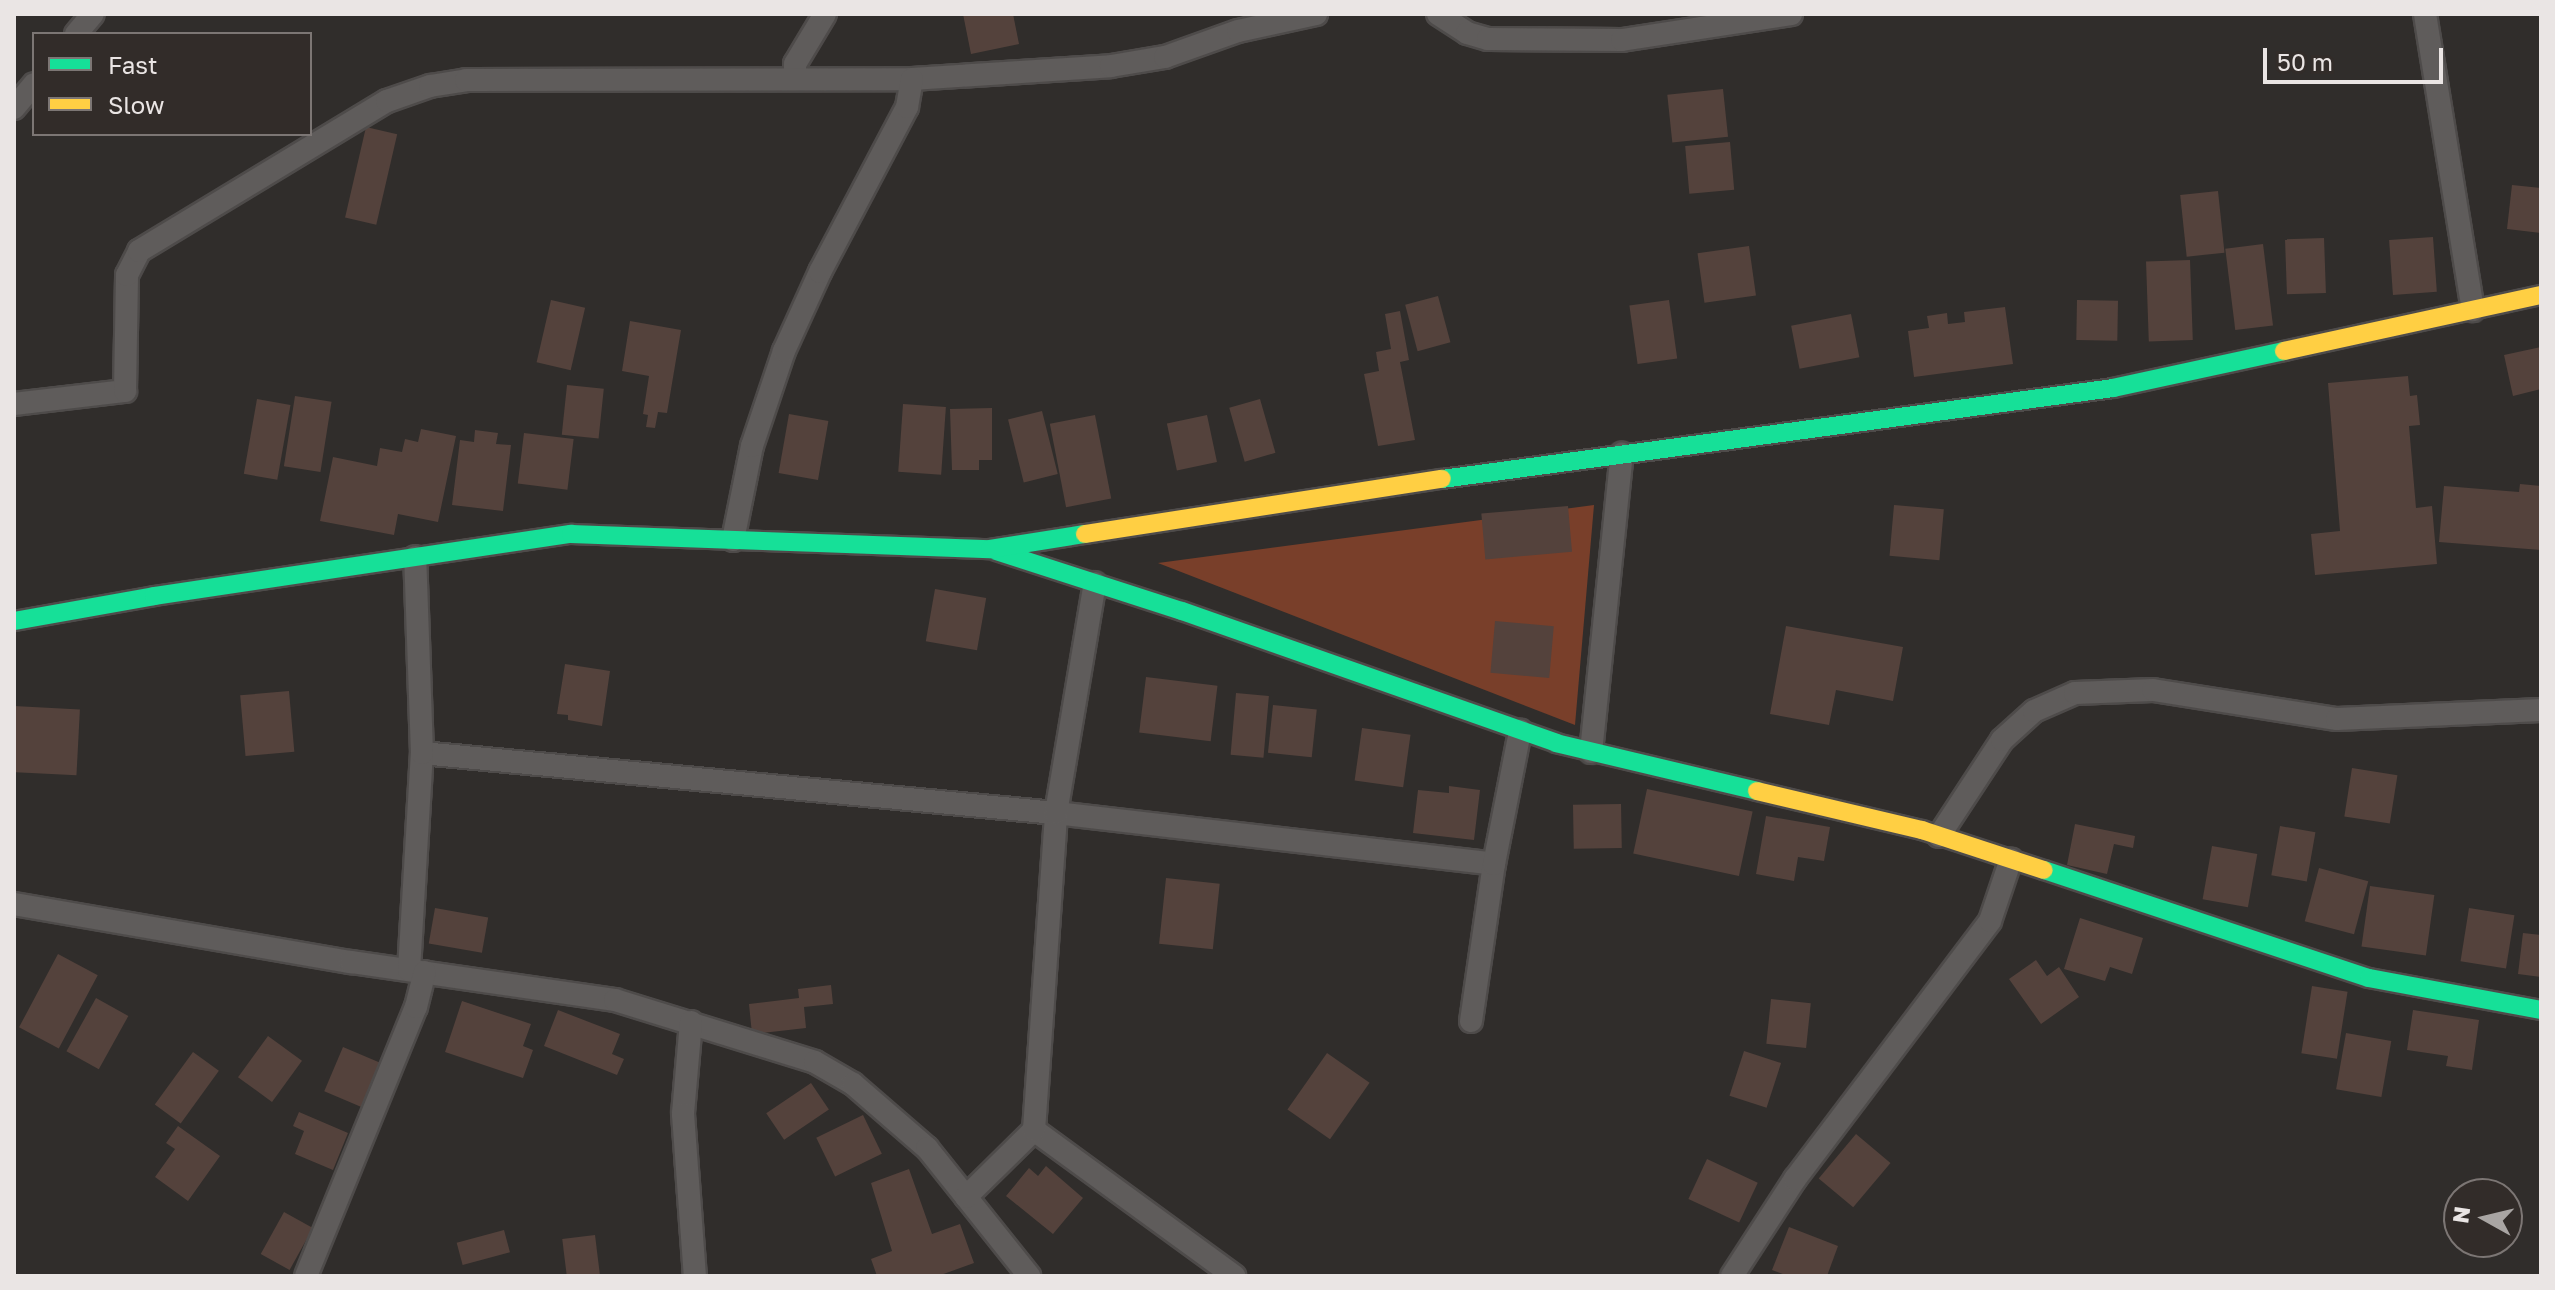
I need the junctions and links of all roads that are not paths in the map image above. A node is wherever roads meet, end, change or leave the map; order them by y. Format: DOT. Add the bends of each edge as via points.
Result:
graph roads {
  1 [pos="93,14"];
  2 [pos="825,14"];
  3 [pos="1316,14"];
  4 [pos="1438,14"];
  5 [pos="1791,14"];
  6 [pos="2425,14"];
  7 [pos="78,32"];
  8 [pos="795,79"];
  9 [pos="912,79"];
  10 [pos="32,86"];
  11 [pos="14,108"];
  12 [pos="2541,295"];
  13 [pos="2473,310"];
  14 [pos="14,404"];
  15 [pos="1622,454"];
  16 [pos="733,540"];
  17 [pos="990,549"];
  18 [pos="415,557"];
  19 [pos="1095,583"];
  20 [pos="14,621"];
  21 [pos="2541,710"];
  22 [pos="1520,731"];
  23 [pos="1591,752"];
  24 [pos="422,753"];
  25 [pos="1056,813"];
  26 [pos="1939,836"];
  27 [pos="2011,859"];
  28 [pos="1494,864"];
  29 [pos="14,904"];
  30 [pos="417,971"];
  31 [pos="2541,1010"];
  32 [pos="1471,1021"];
  33 [pos="691,1022"];
  34 [pos="1034,1130"];
  35 [pos="966,1197"];
  36 [pos="1020,1272"];
  37 [pos="306,1276"];
  38 [pos="695,1276"];
  39 [pos="1234,1276"];
  40 [pos="1732,1276"];
  1 -- 7 [label="street"];
  2 -- 8 [label="street" via="795,64"];
  3 -- 9 [label="street" via="1138,62"];
  4 -- 5 [label="street" via="1467,33 1488,39 1607,40"];
  6 -- 13 [label="street"];
  8 -- 9 [label="street"];
  8 -- 14 [label="street" via="466,80 387,101 139,251 127,275 125,391"];
  9 -- 16 [label="street" via="907,107 784,351 752,446"];
  10 -- 11 [label="street"];
  12 -- 13 [label="street"];
  13 -- 15 [label="street" via="2113,388"];
  15 -- 17 [label="street"];
  15 -- 23 [label="street"];
  16 -- 17 [label="street"];
  16 -- 18 [label="street" via="571,534"];
  17 -- 19 [label="street"];
  18 -- 20 [label="street"];
  18 -- 24 [label="street"];
  19 -- 22 [label="street"];
  19 -- 25 [label="street"];
  21 -- 26 [label="street" via="2337,719 2153,690 2075,693 2034,711 2002,740"];
  22 -- 23 [label="street"];
  22 -- 28 [label="street"];
  23 -- 26 [label="street"];
  24 -- 25 [label="street"];
  24 -- 30 [label="street"];
  25 -- 28 [label="street"];
  25 -- 34 [label="street"];
  26 -- 27 [label="street"];
  27 -- 31 [label="street" via="2369,978"];
  27 -- 40 [label="street" via="1990,921 1795,1179"];
  28 -- 32 [label="street"];
  29 -- 30 [label="street"];
  30 -- 33 [label="street" via="615,1000"];
  30 -- 37 [label="street" via="416,1007"];
  33 -- 35 [label="street" via="815,1062 853,1084 927,1148"];
  33 -- 38 [label="street" via="683,1114"];
  34 -- 35 [label="street"];
  34 -- 39 [label="street"];
  35 -- 36 [label="street"];
}
